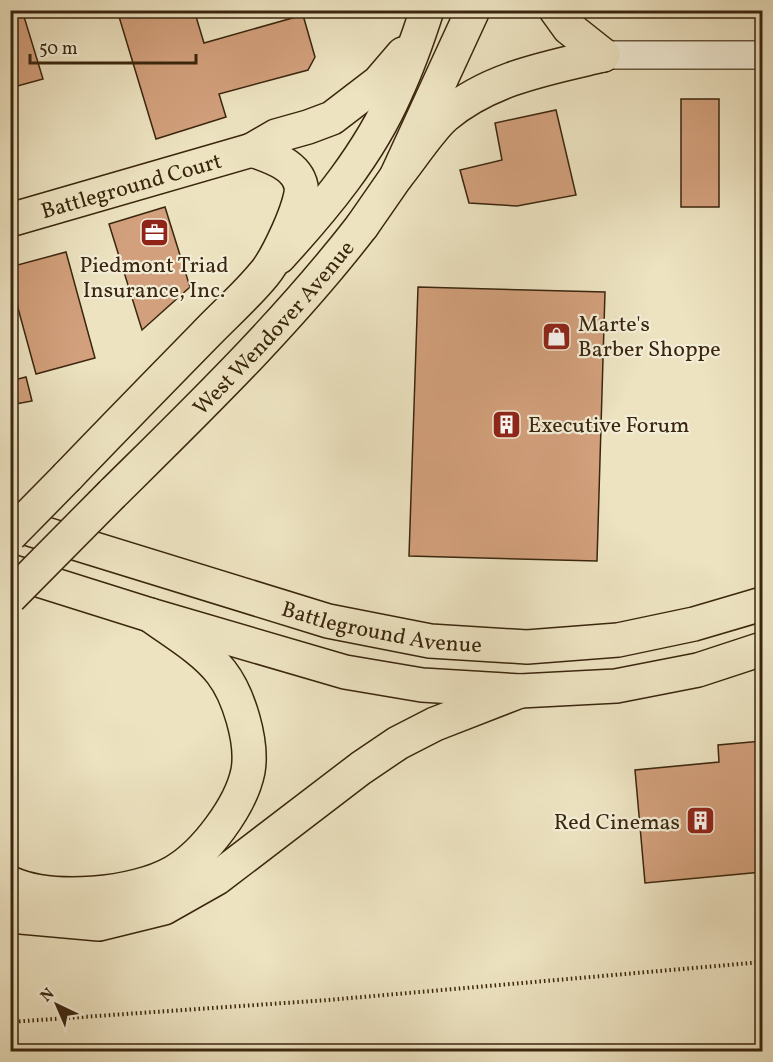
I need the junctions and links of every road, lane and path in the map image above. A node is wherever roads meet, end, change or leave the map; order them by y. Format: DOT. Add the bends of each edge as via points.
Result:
graph roads {
  1 [pos="473,10"];
  2 [pos="556,10"];
  3 [pos="423,23"];
  4 [pos="603,55"];
  5 [pos="762,55"];
  6 [pos="252,150"];
  7 [pos="396,177"];
  8 [pos="10,220"];
  9 [pos="266,272"];
  10 [pos="10,523"];
  11 [pos="10,535"];
  12 [pos="10,571"];
  13 [pos="10,597"];
  14 [pos="762,604"];
  15 [pos="150,615"];
  16 [pos="762,649"];
  17 [pos="520,690"];
  18 [pos="10,883"];
  19 [pos="10,916"];
  20 [pos="762,963"];
  21 [pos="10,1022"];
  1 -- 7 [label="main road, West Wendover Avenue"];
  2 -- 4 [label="main road" via="569,28"];
  3 -- 6 [label="main road, Battleground Court" via="379,82 356,101 332,118 276,136"];
  3 -- 9 [label="main road, West Wendover Avenue" via="396,93 348,174"];
  4 -- 5 [label="street"];
  4 -- 7 [label="main road" via="528,72 476,94 444,117"];
  6 -- 8 [label="main road, Battleground Court"];
  6 -- 9 [label="main road" via="272,156 290,169 302,189 295,216"];
  7 -- 13 [label="main road, West Wendover Avenue, bridge" via="324,275 273,332"];
  9 -- 11 [label="main road, West Wendover Avenue, bridge"];
  10 -- 14 [label="main road, Battleground Avenue" via="328,621 430,641 527,647 618,640"];
  12 -- 15 [label="main road, Battleground Avenue"];
  15 -- 17 [label="main road, Battleground Avenue" via="345,672 422,685"];
  15 -- 18 [label="main road" via="221,672 242,714 248,771 226,821 205,846 174,872 140,885 94,893 56,894"];
  16 -- 17 [label="main road, Battleground Avenue" via="698,670 616,686"];
  17 -- 19 [label="main road" via="398,743 217,878 164,908 99,924"];
  20 -- 21 [label="path"];
}
